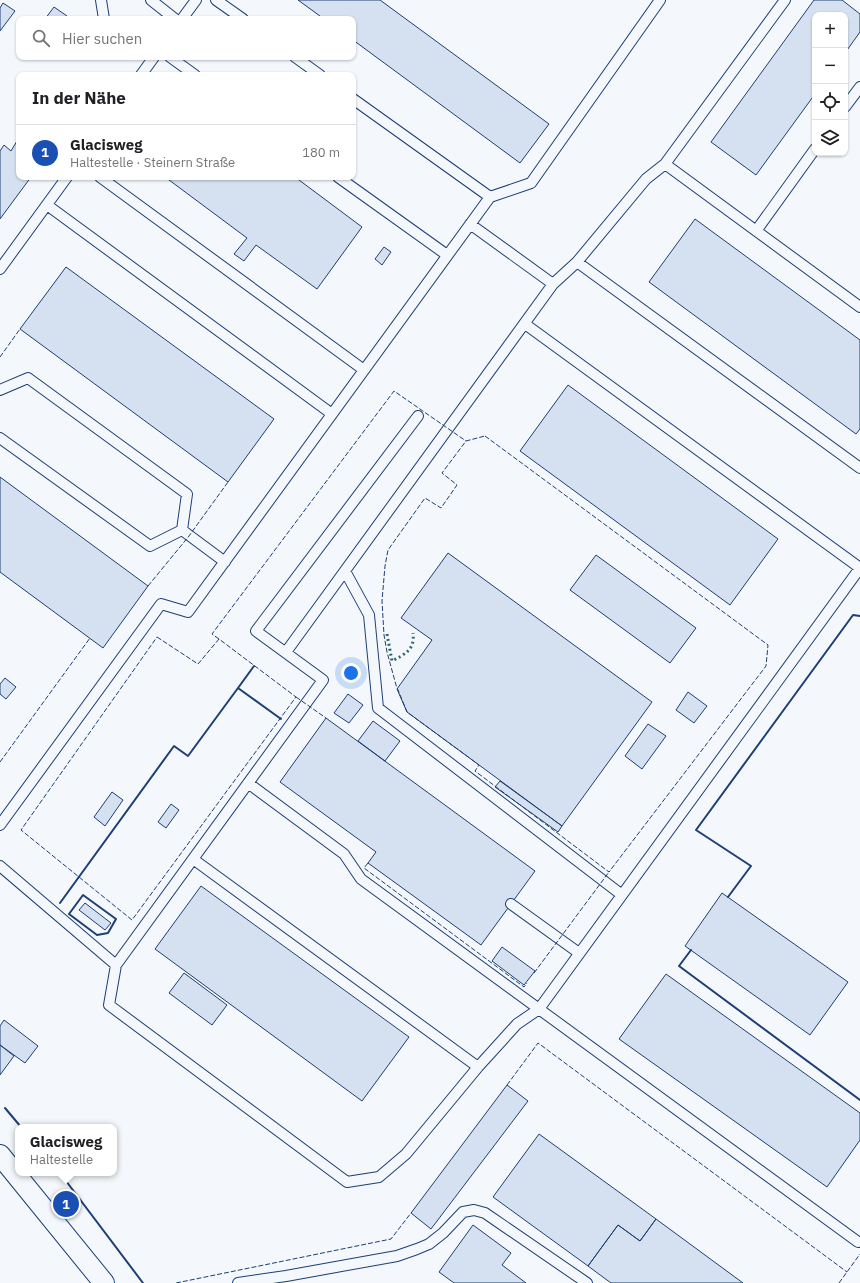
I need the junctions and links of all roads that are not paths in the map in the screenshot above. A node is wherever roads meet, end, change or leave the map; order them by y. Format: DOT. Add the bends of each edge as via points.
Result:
graph roads {
  1 [pos="101,0"];
  2 [pos="151,0"];
  3 [pos="196,0"];
  4 [pos="216,0"];
  5 [pos="660,0"];
  6 [pos="785,0"];
  7 [pos="104,16"];
  8 [pos="171,16"];
  9 [pos="184,16"];
  10 [pos="239,16"];
  11 [pos="152,60"];
  12 [pos="174,60"];
  13 [pos="299,60"];
  14 [pos="143,72"];
  15 [pos="191,72"];
  16 [pos="316,72"];
  17 [pos="860,87"];
  18 [pos="356,101"];
  19 [pos="848,103"];
  20 [pos="812,153"];
  21 [pos="665,164"];
  22 [pos="65,180"];
  23 [pos="104,180"];
  24 [pos="342,180"];
  25 [pos="490,197"];
  26 [pos="47,205"];
  27 [pos="470,224"];
  28 [pos="756,231"];
  29 [pos="447,255"];
  30 [pos="578,262"];
  31 [pos="0,270"];
  32 [pos="553,284"];
  33 [pos="860,307"];
  34 [pos="525,324"];
  35 [pos="364,370"];
  36 [pos="0,390"];
  37 [pos="332,414"];
  38 [pos="418,416"];
  39 [pos="0,438"];
  40 [pos="860,468"];
  41 [pos="182,530"];
  42 [pos="225,562"];
  43 [pos="860,568"];
  44 [pos="346,571"];
  45 [pos="286,652"];
  46 [pos="248,783"];
  47 [pos="0,825"];
  48 [pos="193,859"];
  49 [pos="0,866"];
  50 [pos="622,895"];
  51 [pos="511,904"];
  52 [pos="579,954"];
  53 [pos="116,965"];
  54 [pos="539,1009"];
  55 [pos="478,1067"];
  56 [pos="0,1155"];
  57 [pos="15,1173"];
  58 [pos="17,1176"];
  59 [pos="858,1242"];
  60 [pos="104,1283"];
  61 [pos="238,1283"];
  62 [pos="587,1283"];
  1 -- 7 [label="lane"];
  2 -- 8 [label="lane"];
  3 -- 9 [label="lane"];
  4 -- 10 [label="lane"];
  5 -- 25 [label="lane" via="531,183"];
  6 -- 21 [label="lane"];
  11 -- 14 [label="lane"];
  12 -- 15 [label="lane"];
  13 -- 16 [label="lane"];
  17 -- 19 [label="lane"];
  18 -- 25 [label="lane"];
  20 -- 28 [label="lane"];
  21 -- 28 [label="lane"];
  21 -- 30 [label="lane" via="646,179"];
  22 -- 26 [label="lane"];
  23 -- 35 [label="lane"];
  24 -- 29 [label="lane"];
  25 -- 27 [label="lane"];
  26 -- 31 [label="lane"];
  26 -- 37 [label="lane"];
  27 -- 29 [label="lane"];
  27 -- 32 [label="lane"];
  28 -- 33 [label="lane"];
  29 -- 35 [label="lane"];
  30 -- 32 [label="lane"];
  30 -- 40 [label="lane"];
  32 -- 34 [label="lane"];
  34 -- 43 [label="lane"];
  34 -- 44 [label="lane"];
  35 -- 37 [label="lane"];
  36 -- 41 [label="lane" via="28,378 187,494"];
  37 -- 42 [label="lane"];
  38 -- 45 [label="lane" via="256,631"];
  39 -- 41 [label="lane" via="150,546"];
  41 -- 42 [label="lane"];
  42 -- 47 [label="lane" via="188,612 162,604"];
  43 -- 50 [label="lane"];
  44 -- 45 [label="lane"];
  44 -- 50 [label="lane" via="369,615 378,708"];
  45 -- 46 [label="lane" via="323,680"];
  46 -- 48 [label="lane"];
  46 -- 54 [label="lane" via="344,854 361,879"];
  48 -- 53 [label="lane"];
  48 -- 55 [label="lane"];
  49 -- 53 [label="lane"];
  50 -- 52 [label="lane"];
  51 -- 52 [label="lane"];
  52 -- 54 [label="lane"];
  53 -- 55 [label="lane" via="109,1005 347,1182 379,1177 406,1154"];
  54 -- 55 [label="lane" via="517,1024"];
  54 -- 59 [label="lane"];
  56 -- 57 [label="street"];
  58 -- 60 [label="street"];
  61 -- 62 [label="lane" via="397,1256 417,1250 443,1233 463,1212 474,1210 485,1213"];
}
